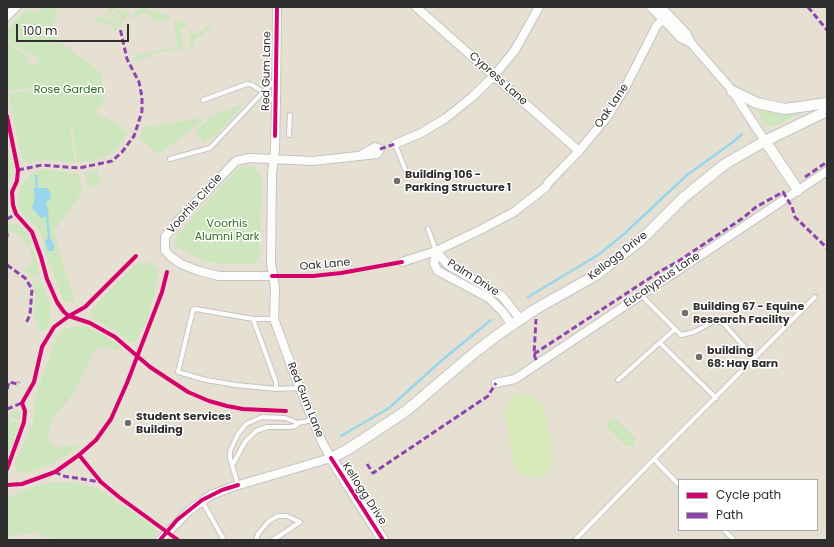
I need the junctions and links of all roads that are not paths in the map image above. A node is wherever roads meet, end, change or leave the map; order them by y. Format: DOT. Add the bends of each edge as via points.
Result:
graph roads {
  1 [pos="16,7"];
  2 [pos="277,7"];
  3 [pos="416,7"];
  4 [pos="539,7"];
  5 [pos="650,7"];
  6 [pos="661,7"];
  7 [pos="7,16"];
  8 [pos="663,20"];
  9 [pos="691,44"];
  10 [pos="494,76"];
  11 [pos="276,78"];
  12 [pos="732,91"];
  13 [pos="263,92"];
  14 [pos="203,100"];
  15 [pos="276,103"];
  16 [pos="827,103"];
  17 [pos="827,111"];
  18 [pos="290,115"];
  19 [pos="289,136"];
  20 [pos="765,141"];
  21 [pos="394,144"];
  22 [pos="579,151"];
  23 [pos="363,154"];
  24 [pos="170,159"];
  25 [pos="274,160"];
  26 [pos="405,169"];
  27 [pos="827,171"];
  28 [pos="798,190"];
  29 [pos="428,229"];
  30 [pos="436,251"];
  31 [pos="402,262"];
  32 [pos="272,276"];
  33 [pos="641,294"];
  34 [pos="815,297"];
  35 [pos="253,319"];
  36 [pos="274,319"];
  37 [pos="516,322"];
  38 [pos="675,329"];
  39 [pos="660,343"];
  40 [pos="754,359"];
  41 [pos="618,380"];
  42 [pos="496,384"];
  43 [pos="300,388"];
  44 [pos="276,389"];
  45 [pos="716,398"];
  46 [pos="313,420"];
  47 [pos="298,423"];
  48 [pos="331,458"];
  49 [pos="654,459"];
  50 [pos="232,466"];
  51 [pos="678,484"];
  52 [pos="238,485"];
  53 [pos="202,500"];
  54 [pos="725,531"];
  55 [pos="160,540"];
  56 [pos="224,540"];
  57 [pos="256,540"];
  58 [pos="273,540"];
  59 [pos="383,540"];
  60 [pos="575,540"];
  61 [pos="734,540"];
  1 -- 7 [label="street"];
  2 -- 11 [label="street, Red Gum Lane"];
  3 -- 10 [label="street, Cypress Lane"];
  4 -- 10 [label="street" via="515,50"];
  5 -- 8 [label="street"];
  6 -- 9 [label="street" via="686,33"];
  8 -- 9 [label="street"];
  8 -- 22 [label="street, Oak Lane" via="608,116"];
  9 -- 12 [label="street"];
  10 -- 21 [label="street" via="446,118 421,133"];
  10 -- 22 [label="street, Cypress Lane"];
  11 -- 13 [label="lane"];
  11 -- 15 [label="street, Red Gum Lane"];
  12 -- 16 [label="street" via="756,103 785,109"];
  12 -- 20 [label="street"];
  13 -- 14 [label="lane" via="252,84 247,84"];
  13 -- 15 [label="lane"];
  13 -- 24 [label="lane" via="210,148"];
  15 -- 25 [label="street, Red Gum Lane"];
  17 -- 20 [label="street, Kellogg Drive"];
  18 -- 19 [label="lane"];
  20 -- 28 [label="street"];
  20 -- 37 [label="street, Kellogg Drive" via="725,164 702,182 640,240 596,275"];
  21 -- 26 [label="lane"];
  22 -- 30 [label="street, Oak Lane" via="548,183 527,196 509,213"];
  23 -- 25 [label="street" via="313,161"];
  25 -- 32 [label="street, Red Gum Lane" via="270,263"];
  25 -- 32 [label="street, Voorhis Circle" via="245,158 232,164 169,230 164,246 175,260 199,272 219,276"];
  27 -- 28 [label="street, Eucalyptus Lane"];
  28 -- 33 [label="street, Eucalyptus Lane"];
  29 -- 30 [label="lane"];
  30 -- 31 [label="street, Oak Lane"];
  30 -- 37 [label="street, Palm Drive" via="448,265 502,296"];
  32 -- 36 [label="street, Red Gum Lane"];
  33 -- 38 [label="lane"];
  33 -- 42 [label="street, Eucalyptus Lane" via="515,379"];
  34 -- 40 [label="lane"];
  35 -- 36 [label="lane"];
  35 -- 44 [label="lane" via="276,382"];
  35 -- 44 [label="lane" via="193,310 178,372 206,380"];
  36 -- 43 [label="street, Red Gum Lane"];
  37 -- 48 [label="street, Kellogg Drive" via="474,353 406,411"];
  38 -- 39 [label="lane"];
  38 -- 40 [label="lane" via="681,335 694,332 716,320 724,324"];
  39 -- 41 [label="lane"];
  39 -- 45 [label="lane"];
  40 -- 45 [label="lane"];
  43 -- 44 [label="lane"];
  43 -- 46 [label="street, Red Gum Lane"];
  45 -- 49 [label="lane"];
  46 -- 47 [label="lane"];
  46 -- 48 [label="street, Red Gum Lane"];
  47 -- 50 [label="lane" via="295,426 267,427 256,431 245,442"];
  47 -- 50 [label="lane" via="274,416 262,416 252,420 246,424 233,443 230,451"];
  48 -- 52 [label="street"];
  48 -- 59 [label="street, Kellogg Drive"];
  49 -- 51 [label="lane"];
  49 -- 60 [label="lane"];
  50 -- 52 [label="lane"];
  52 -- 53 [label="street"];
  53 -- 55 [label="street" via="177,520"];
  53 -- 56 [label="lane"];
  54 -- 61 [label="lane"];
  57 -- 58 [label="lane" via="269,521 278,516 287,516 300,522"];
}
